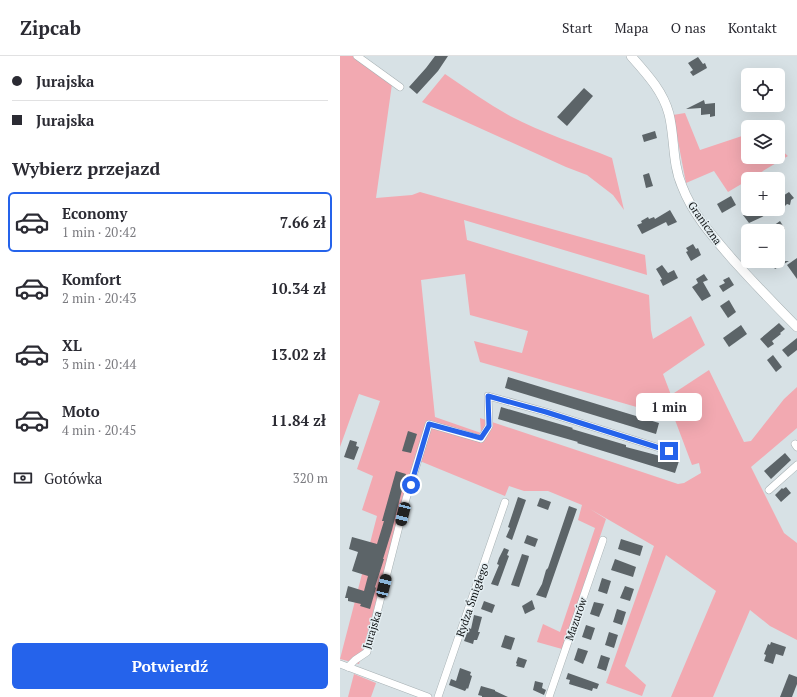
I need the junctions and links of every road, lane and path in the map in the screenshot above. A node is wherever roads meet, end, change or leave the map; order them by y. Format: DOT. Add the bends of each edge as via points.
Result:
graph roads {
  1 [pos="357,56"];
  2 [pos="631,56"];
  3 [pos="400,87"];
  4 [pos="797,327"];
  5 [pos="669,451"];
  6 [pos="797,465"];
  7 [pos="769,490"];
  8 [pos="505,502"];
  9 [pos="603,540"];
  10 [pos="340,664"];
  11 [pos="348,667"];
  12 [pos="428,697"];
  13 [pos="438,697"];
  14 [pos="550,697"];
  1 -- 3 [label="street"];
  2 -- 4 [label="street, Graniczna" via="656,86 666,107 679,179 694,210 728,254"];
  5 -- 11 [label="street, Jurajska" via="488,396 489,426 481,438 429,424 406,499 367,652"];
  6 -- 7 [label="street"];
  8 -- 13 [label="street, Rydza Śmigłego"];
  9 -- 14 [label="street, Mazurów"];
  10 -- 11 [label="street"];
  11 -- 12 [label="street"];
}
